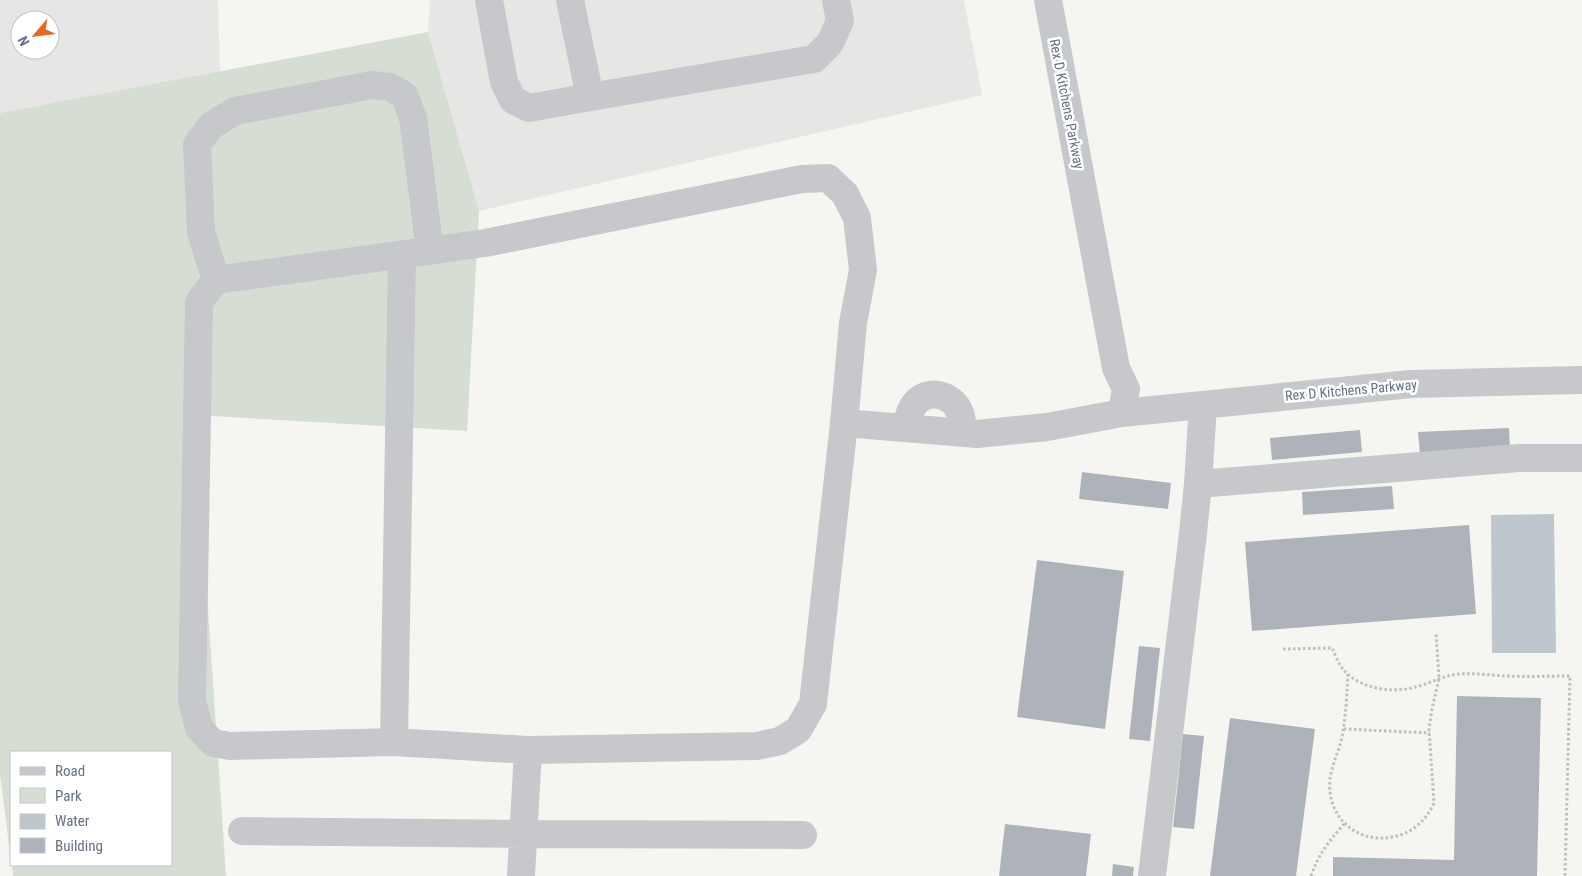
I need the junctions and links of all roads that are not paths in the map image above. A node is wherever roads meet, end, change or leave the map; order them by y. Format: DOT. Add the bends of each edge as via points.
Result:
graph roads {
  1 [pos="488,0"];
  2 [pos="570,0"];
  3 [pos="836,0"];
  4 [pos="1048,0"];
  5 [pos="590,98"];
  6 [pos="430,251"];
  7 [pos="402,255"];
  8 [pos="216,280"];
  9 [pos="1582,380"];
  10 [pos="1203,405"];
  11 [pos="1122,413"];
  12 [pos="844,423"];
  13 [pos="906,428"];
  14 [pos="962,433"];
  15 [pos="1582,458"];
  16 [pos="1198,484"];
  17 [pos="394,742"];
  18 [pos="528,750"];
  19 [pos="242,831"];
  20 [pos="523,834"];
  21 [pos="803,834"];
  22 [pos="521,876"];
  23 [pos="1152,876"];
  1 -- 5 [label="street" via="504,82 513,100 529,108"];
  2 -- 5 [label="street"];
  3 -- 5 [label="street" via="840,21 830,43 814,59"];
  4 -- 11 [label="street, Rex D Kitchens Parkway" via="1116,368 1126,389"];
  6 -- 7 [label="street"];
  6 -- 8 [label="street" via="413,118 404,95 390,87 372,85 235,111 212,124 197,144 201,232"];
  6 -- 12 [label="street" via="486,243 802,179 828,178 845,194 857,218 863,270 853,322"];
  7 -- 8 [label="street"];
  7 -- 17 [label="street"];
  8 -- 17 [label="street" via="198,302 192,701 199,728 213,743 230,746"];
  9 -- 10 [label="street, Rex D Kitchens Parkway" via="1411,384"];
  10 -- 11 [label="street, Rex D Kitchens Parkway"];
  10 -- 16 [label="street"];
  11 -- 14 [label="street, Rex D Kitchens Parkway" via="1047,427"];
  12 -- 13 [label="street, Rex D Kitchens Parkway"];
  12 -- 18 [label="street" via="813,704 798,730 780,741 757,746"];
  13 -- 14 [label="street, Rex D Kitchens Parkway"];
  13 -- 14 [label="street" via="914,405 932,393 954,402 960,411"];
  15 -- 16 [label="street" via="1519,458"];
  16 -- 23 [label="street"];
  17 -- 18 [label="street"];
  18 -- 20 [label="street"];
  19 -- 20 [label="street"];
  20 -- 21 [label="street"];
  20 -- 22 [label="street"];
}
